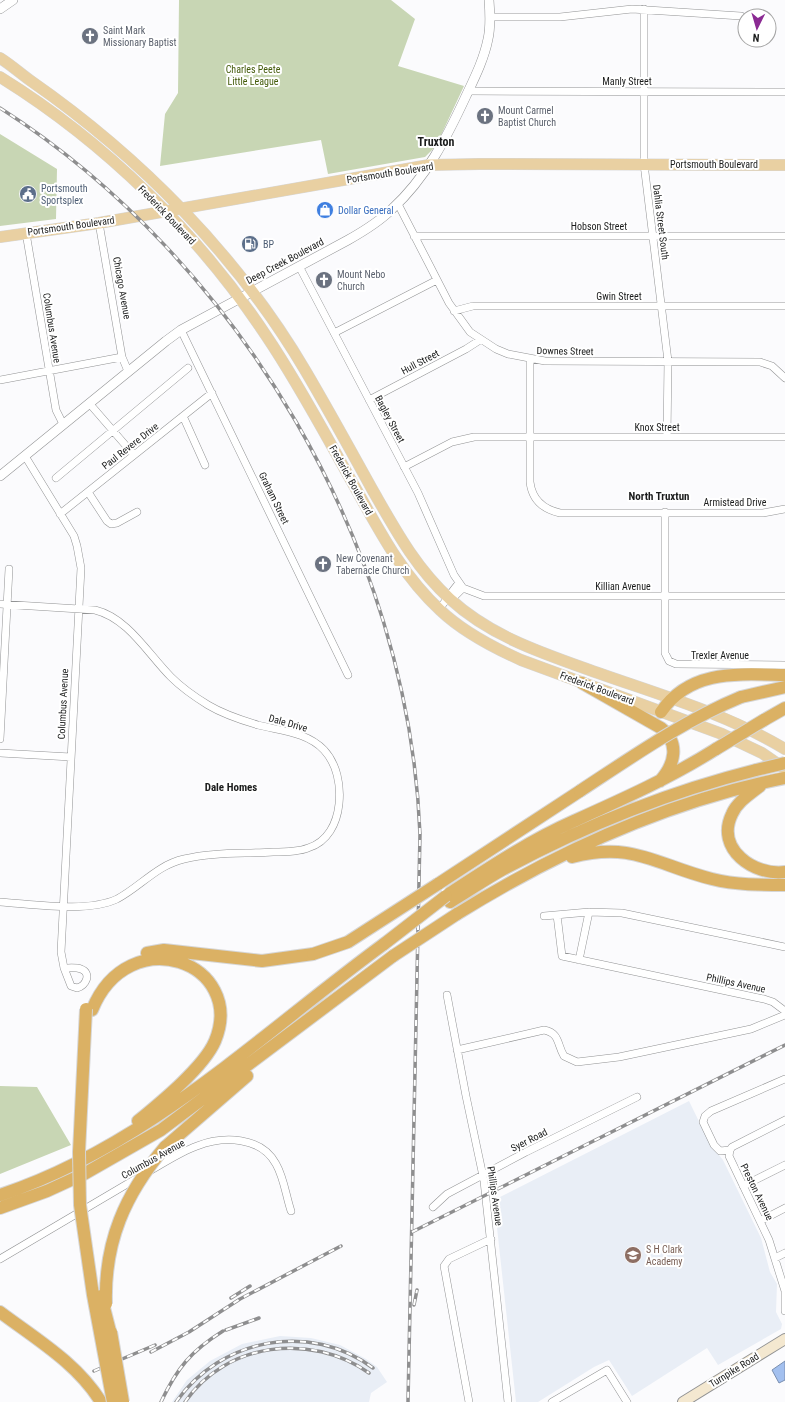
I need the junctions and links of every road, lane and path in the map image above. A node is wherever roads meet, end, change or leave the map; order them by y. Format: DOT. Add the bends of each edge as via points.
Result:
graph roads {
  1 [pos="14,0"];
  2 [pos="489,0"];
  3 [pos="0,9"];
  4 [pos="644,9"];
  5 [pos="737,16"];
  6 [pos="491,17"];
  7 [pos="0,58"];
  8 [pos="0,76"];
  9 [pos="468,91"];
  10 [pos="644,92"];
  11 [pos="785,92"];
  12 [pos="644,164"];
  13 [pos="785,165"];
  14 [pos="429,166"];
  15 [pos="398,204"];
  16 [pos="181,209"];
  17 [pos="164,212"];
  18 [pos="99,223"];
  19 [pos="26,233"];
  20 [pos="414,236"];
  21 [pos="785,236"];
  22 [pos="0,237"];
  23 [pos="652,237"];
  24 [pos="299,266"];
  25 [pos="437,280"];
  26 [pos="251,291"];
  27 [pos="239,298"];
  28 [pos="662,306"];
  29 [pos="785,306"];
  30 [pos="454,311"];
  31 [pos="182,330"];
  32 [pos="334,333"];
  33 [pos="480,340"];
  34 [pos="122,357"];
  35 [pos="530,360"];
  36 [pos="668,361"];
  37 [pos="188,368"];
  38 [pos="128,371"];
  39 [pos="49,372"];
  40 [pos="785,378"];
  41 [pos="0,380"];
  42 [pos="212,393"];
  43 [pos="369,400"];
  44 [pos="90,403"];
  45 [pos="183,416"];
  46 [pos="63,424"];
  47 [pos="113,430"];
  48 [pos="530,437"];
  49 [pos="668,437"];
  50 [pos="785,437"];
  51 [pos="134,455"];
  52 [pos="24,456"];
  53 [pos="205,465"];
  54 [pos="404,467"];
  55 [pos="0,476"];
  56 [pos="56,478"];
  57 [pos="88,492"];
  58 [pos="785,509"];
  59 [pos="136,512"];
  60 [pos="665,512"];
  61 [pos="60,514"];
  62 [pos="9,569"];
  63 [pos="461,585"];
  64 [pos="665,596"];
  65 [pos="785,596"];
  66 [pos="449,598"];
  67 [pos="4,604"];
  68 [pos="78,609"];
  69 [pos="439,609"];
  70 [pos="785,665"];
  71 [pos="348,675"];
  72 [pos="785,675"];
  73 [pos="582,683"];
  74 [pos="785,687"];
  75 [pos="670,699"];
  76 [pos="785,708"];
  77 [pos="661,712"];
  78 [pos="0,739"];
  79 [pos="785,749"];
  80 [pos="0,753"];
  81 [pos="71,757"];
  82 [pos="785,763"];
  83 [pos="785,769"];
  84 [pos="785,778"];
  85 [pos="764,782"];
  86 [pos="658,783"];
  87 [pos="785,872"];
  88 [pos="785,885"];
  89 [pos="448,899"];
  90 [pos="0,902"];
  91 [pos="63,905"];
  92 [pos="589,912"];
  93 [pos="457,914"];
  94 [pos="557,915"];
  95 [pos="544,916"];
  96 [pos="785,947"];
  97 [pos="393,956"];
  98 [pos="579,960"];
  99 [pos="64,968"];
  100 [pos="447,995"];
  101 [pos="89,1010"];
  102 [pos="785,1011"];
  103 [pos="785,1015"];
  104 [pos="457,1050"];
  105 [pos="785,1079"];
  106 [pos="637,1097"];
  107 [pos="785,1120"];
  108 [pos="730,1150"];
  109 [pos="98,1152"];
  110 [pos="785,1165"];
  111 [pos="483,1175"];
  112 [pos="743,1186"];
  113 [pos="0,1194"];
  114 [pos="434,1207"];
  115 [pos="0,1208"];
  116 [pos="785,1208"];
  117 [pos="291,1210"];
  118 [pos="760,1221"];
  119 [pos="490,1239"];
  120 [pos="785,1253"];
  121 [pos="775,1258"];
  122 [pos="0,1259"];
  123 [pos="785,1311"];
  124 [pos="0,1312"];
  125 [pos="112,1339"];
  126 [pos="785,1339"];
  127 [pos="101,1402"];
  128 [pos="113,1402"];
  129 [pos="123,1402"];
  130 [pos="469,1402"];
  131 [pos="508,1402"];
  132 [pos="552,1402"];
  133 [pos="627,1402"];
  134 [pos="683,1402"];
  1 -- 3 [label="street"];
  2 -- 6 [label="street, Deep Creek Boulevard"];
  4 -- 5 [label="street"];
  4 -- 6 [label="street" via="619,9 547,18"];
  4 -- 10 [label="street, Dahlia Street South"];
  6 -- 9 [label="street, Deep Creek Boulevard" via="486,49"];
  7 -- 16 [label="main road, Frederick Boulevard" via="54,96 113,143"];
  8 -- 17 [label="main road, Frederick Boulevard" via="73,128 129,176"];
  9 -- 10 [label="street, Manly Street"];
  9 -- 14 [label="street, Deep Creek Boulevard" via="448,134"];
  10 -- 11 [label="street, Manly Street"];
  10 -- 12 [label="street, Dahlia Street South"];
  12 -- 13 [label="main road, Portsmouth Boulevard"];
  12 -- 14 [label="main road, Portsmouth Boulevard"];
  12 -- 23 [label="street, Dahlia Street South"];
  14 -- 15 [label="street, Deep Creek Boulevard"];
  14 -- 16 [label="main road, Portsmouth Boulevard"];
  15 -- 20 [label="street, Downes Street"];
  15 -- 24 [label="street, Deep Creek Boulevard" via="368,229"];
  16 -- 17 [label="main road, Portsmouth Boulevard"];
  16 -- 26 [label="main road, Frederick Boulevard"];
  17 -- 18 [label="main road, Portsmouth Boulevard"];
  17 -- 27 [label="main road, Frederick Boulevard" via="213,264"];
  18 -- 19 [label="main road, Portsmouth Boulevard"];
  18 -- 34 [label="street, Chicago Avenue"];
  19 -- 22 [label="main road, Portsmouth Boulevard"];
  19 -- 39 [label="street, Columbus Avenue"];
  20 -- 23 [label="street, Hobson Street"];
  20 -- 25 [label="street, Downes Street"];
  21 -- 23 [label="street, Hobson Street"];
  23 -- 28 [label="street, Dahlia Street South"];
  24 -- 26 [label="street, Deep Creek Boulevard"];
  24 -- 32 [label="street, Bagley Street"];
  25 -- 30 [label="street, Downes Street"];
  25 -- 32 [label="street"];
  26 -- 27 [label="street, Deep Creek Boulevard"];
  26 -- 66 [label="main road, Frederick Boulevard" via="304,368 402,541 422,570"];
  27 -- 31 [label="street, Deep Creek Boulevard"];
  27 -- 69 [label="main road, Frederick Boulevard" via="294,378 392,553"];
  28 -- 29 [label="street, Gwin Street"];
  28 -- 30 [label="street, Gwin Street" via="473,306"];
  28 -- 36 [label="street, Dahlia Street South"];
  30 -- 33 [label="street, Downes Street" via="470,332"];
  31 -- 38 [label="street, Deep Creek Boulevard"];
  31 -- 42 [label="street, Graham Street"];
  32 -- 43 [label="street, Bagley Street"];
  33 -- 35 [label="street, Downes Street" via="508,354"];
  33 -- 43 [label="street, Hull Street"];
  34 -- 38 [label="street, Chicago Avenue"];
  34 -- 39 [label="street"];
  35 -- 36 [label="street, Downes Street"];
  35 -- 48 [label="street, Armistead Drive"];
  36 -- 40 [label="street, Downes Street" via="760,362 772,366"];
  36 -- 49 [label="street, Dahlia Street South"];
  37 -- 47 [label="street"];
  38 -- 44 [label="street, Deep Creek Boulevard"];
  39 -- 41 [label="street"];
  39 -- 46 [label="street, Columbus Avenue" via="56,410"];
  42 -- 45 [label="street, Paul Revere Drive"];
  42 -- 71 [label="street, Graham Street"];
  43 -- 54 [label="street, Bagley Street"];
  44 -- 46 [label="street, Deep Creek Boulevard"];
  44 -- 47 [label="street"];
  45 -- 51 [label="street, Paul Revere Drive"];
  45 -- 53 [label="street"];
  46 -- 52 [label="street, Deep Creek Boulevard"];
  47 -- 51 [label="street"];
  47 -- 56 [label="street"];
  48 -- 49 [label="street, Knox Street"];
  48 -- 54 [label="street" via="462,439 447,444"];
  48 -- 60 [label="street, Armistead Drive" via="530,488 537,501 547,509 560,513"];
  49 -- 50 [label="street, Knox Street"];
  51 -- 57 [label="street, Paul Revere Drive"];
  52 -- 55 [label="street, Deep Creek Boulevard"];
  52 -- 61 [label="street, Columbus Avenue"];
  54 -- 63 [label="street, Bagley Street"];
  57 -- 59 [label="street" via="111,524"];
  57 -- 61 [label="street, Paul Revere Drive"];
  58 -- 60 [label="street, Armistead Drive" via="772,512"];
  60 -- 64 [label="street"];
  61 -- 68 [label="street, Columbus Avenue" via="74,536 80,557"];
  62 -- 67 [label="street"];
  63 -- 64 [label="street, Killian Avenue" via="472,593 484,596"];
  63 -- 66 [label="street" via="453,598"];
  64 -- 65 [label="street, Killian Avenue"];
  64 -- 70 [label="street, Trexler Avenue" via="665,650 669,661 676,664"];
  66 -- 69 [label="street"];
  66 -- 75 [label="main road, Frederick Boulevard" via="472,617 506,638"];
  67 -- 68 [label="street, Dale Drive"];
  67 -- 78 [label="street"];
  68 -- 81 [label="street, Columbus Avenue"];
  68 -- 91 [label="street, Dale Drive" via="99,611 116,619 173,679 211,706 240,719 296,734 312,741 324,751 334,767 340,798 332,828 323,839 308,848 185,858 160,868 119,898 109,902 93,906"];
  69 -- 73 [label="main road, Frederick Boulevard" via="461,627 500,651"];
  72 -- 75 [label="highway" via="716,676 686,688"];
  73 -- 77 [label="main road, Frederick Boulevard"];
  73 -- 86 [label="highway" via="661,728 669,736 674,746 674,759"];
  74 -- 101 [label="highway, bridge" via="741,697 716,707 676,729 348,942 313,954 262,961 164,950 152,951 123,962 109,972 97,986"];
  75 -- 77 [label="highway"];
  75 -- 79 [label="main road, Frederick Boulevard" via="736,724"];
  76 -- 86 [label="highway, bridge"];
  77 -- 83 [label="main road, Frederick Boulevard" via="742,742"];
  80 -- 81 [label="street"];
  81 -- 91 [label="street, Columbus Avenue"];
  82 -- 89 [label="highway, bridge" via="657,800 587,829"];
  84 -- 85 [label="highway"];
  85 -- 87 [label="highway" via="735,808 729,823 729,838 737,855 749,865 765,871"];
  85 -- 93 [label="highway" via="690,804 615,832 544,864"];
  86 -- 89 [label="highway" via="574,821 519,850"];
  88 -- 93 [label="highway" via="730,883 695,874 644,855 601,851 562,861"];
  89 -- 109 [label="highway, bridge" via="384,944 190,1094"];
  90 -- 91 [label="street, Dale Drive"];
  91 -- 99 [label="street, Columbus Avenue" via="61,952"];
  92 -- 94 [label="street"];
  92 -- 96 [label="street" via="622,912"];
  92 -- 98 [label="street"];
  93 -- 97 [label="highway, bridge"];
  94 -- 95 [label="street"];
  94 -- 98 [label="street, Phillips Avenue" via="562,956"];
  97 -- 115 [label="highway" via="161,1130 84,1174"];
  97 -- 125 [label="highway, bridge" via="165,1147 141,1178 129,1196 112,1241 106,1285 106,1304"];
  98 -- 102 [label="street, Phillips Avenue" via="764,999"];
  100 -- 104 [label="street, Phillips Avenue"];
  101 -- 109 [label="highway" via="106,985 122,970 140,962 160,959 181,962 206,978 216,994 220,1013 215,1041 205,1057 174,1090"];
  101 -- 125 [label="highway, bridge" via="84,1210 94,1267"];
  101 -- 128 [label="highway, bridge" via="82,1057 80,1205 93,1295"];
  103 -- 104 [label="street" via="751,1029 625,1056 577,1062 564,1056 553,1033 544,1030"];
  104 -- 111 [label="street, Phillips Avenue"];
  105 -- 108 [label="street" via="711,1111 705,1116 703,1122 714,1145 720,1150"];
  106 -- 111 [label="street, Syer Road"];
  107 -- 108 [label="street"];
  108 -- 112 [label="street, Preston Avenue" via="729,1156"];
  109 -- 113 [label="highway" via="46,1177"];
  110 -- 112 [label="street"];
  111 -- 114 [label="street, Syer Road" via="447,1194"];
  111 -- 119 [label="street, Phillips Avenue"];
  112 -- 118 [label="street, Preston Avenue"];
  116 -- 118 [label="street"];
  117 -- 122 [label="street, Columbus Avenue" via="279,1169 273,1158 262,1148 236,1140 208,1143 187,1150"];
  118 -- 121 [label="street, Preston Avenue"];
  119 -- 130 [label="street" via="451,1258 445,1263 444,1268"];
  119 -- 131 [label="street, Phillips Avenue"];
  120 -- 121 [label="street"];
  121 -- 123 [label="street, Preston Avenue" via="784,1291"];
  124 -- 127 [label="highway" via="77,1371"];
  125 -- 129 [label="highway, bridge"];
  126 -- 134 [label="main road, Turnpike Road"];
  132 -- 133 [label="street" via="607,1370"];
}
